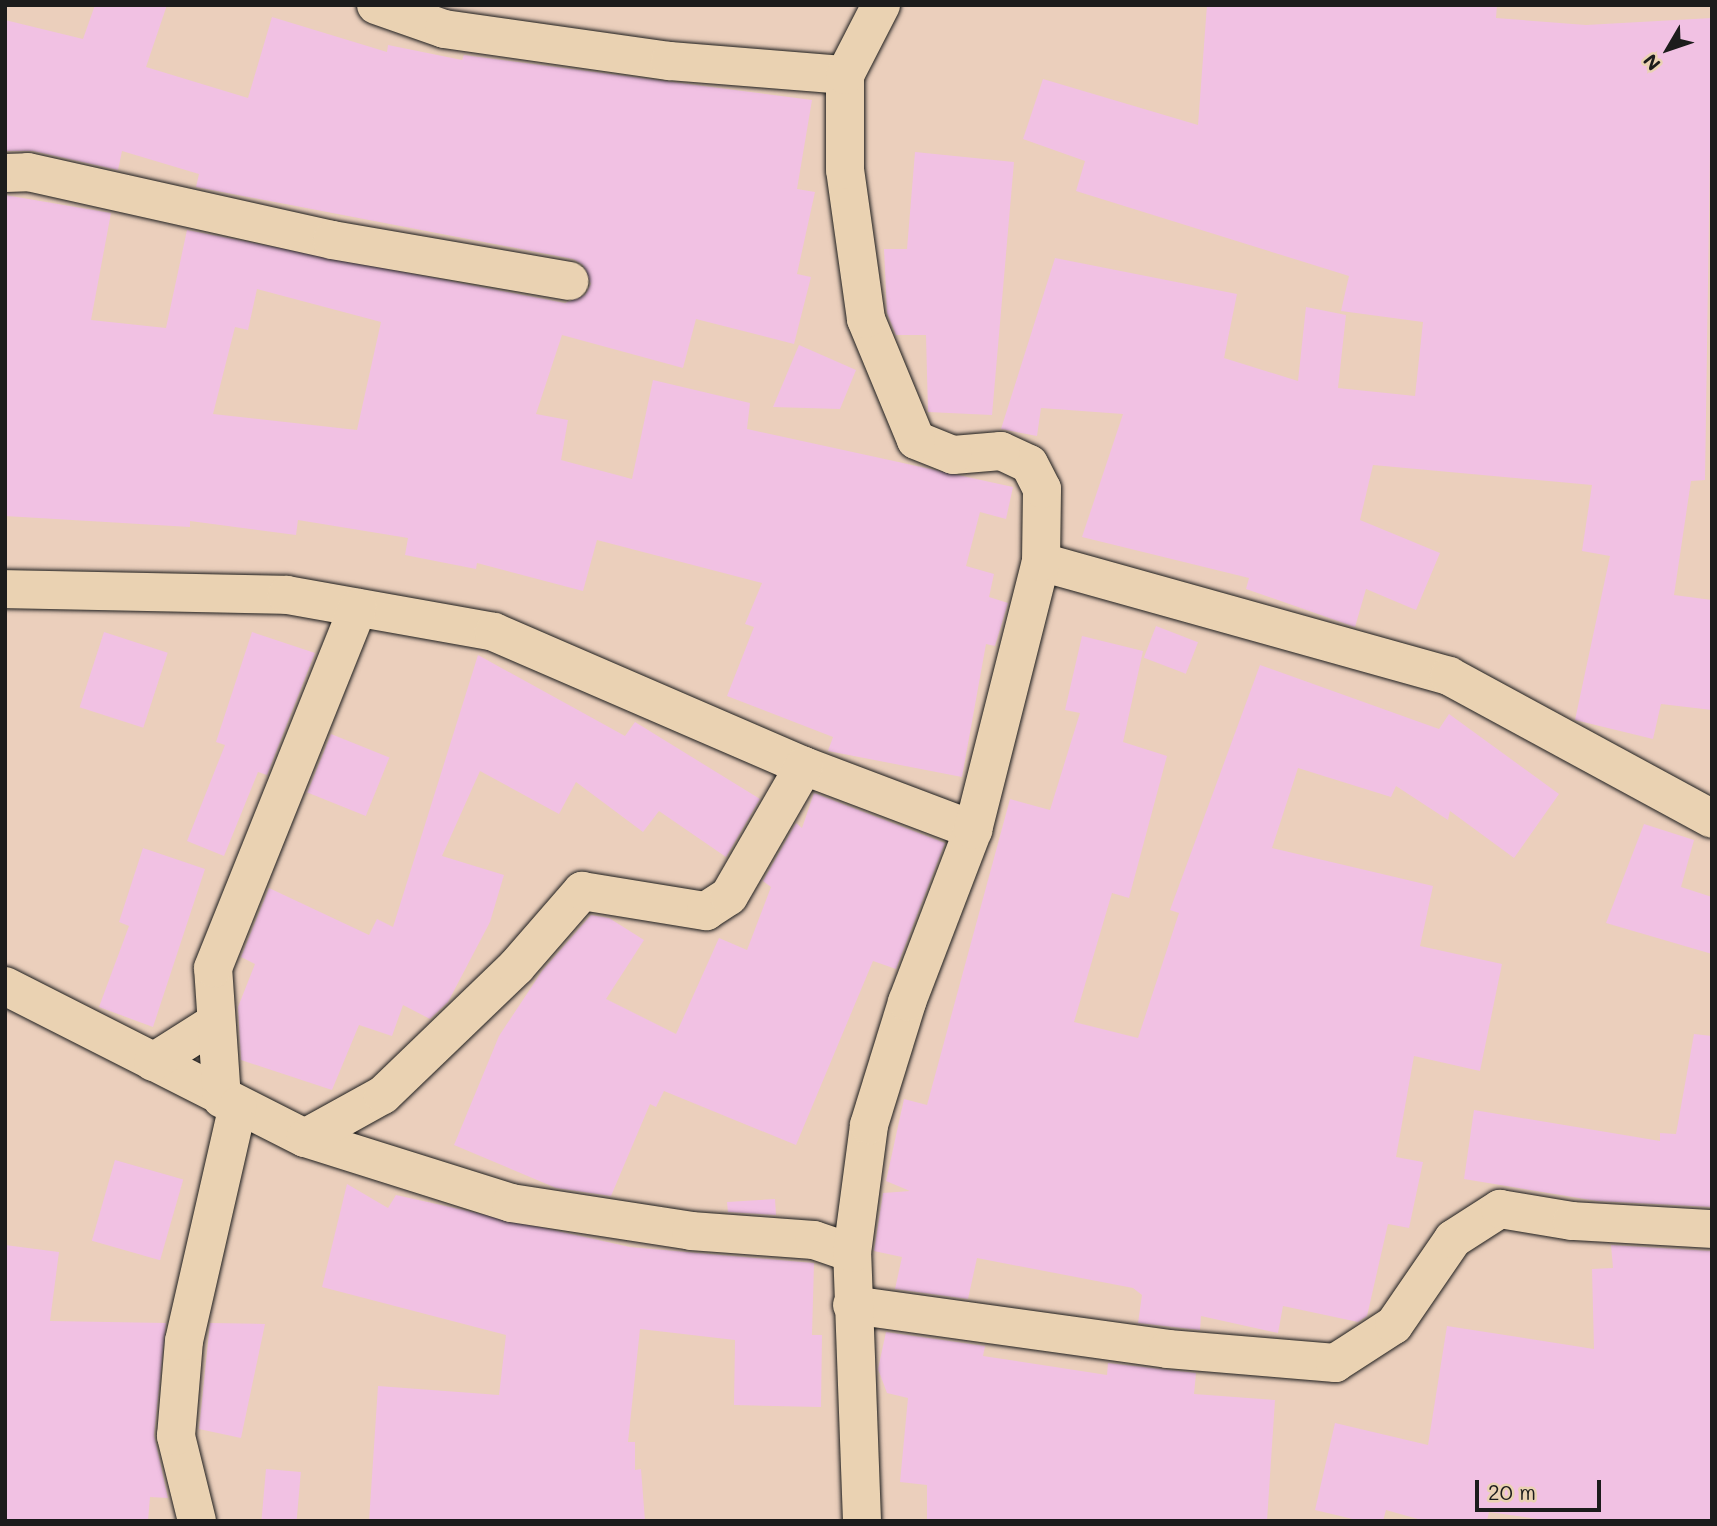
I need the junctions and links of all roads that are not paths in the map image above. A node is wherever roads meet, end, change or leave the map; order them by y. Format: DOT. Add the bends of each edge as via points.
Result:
graph roads {
  1 [pos="376,5"];
  2 [pos="881,5"];
  3 [pos="845,75"];
  4 [pos="5,173"];
  5 [pos="569,281"];
  6 [pos="1041,562"];
  7 [pos="5,589"];
  8 [pos="358,608"];
  9 [pos="804,766"];
  10 [pos="1712,820"];
  11 [pos="974,830"];
  12 [pos="5,986"];
  13 [pos="213,1024"];
  14 [pos="153,1062"];
  15 [pos="230,1102"];
  16 [pos="305,1138"];
  17 [pos="1712,1229"];
  18 [pos="852,1252"];
  19 [pos="852,1305"];
  20 [pos="197,1521"];
  21 [pos="862,1521"];
  1 -- 3 [label="street" via="444,29 670,61"];
  2 -- 3 [label="street"];
  3 -- 6 [label="street" via="845,170 866,319 896,402 916,440 953,455 1001,451 1029,464 1042,489"];
  4 -- 5 [label="street" via="28,172 332,240"];
  6 -- 10 [label="street" via="1449,676"];
  6 -- 11 [label="street"];
  7 -- 8 [label="street" via="274,594"];
  8 -- 9 [label="street" via="494,632"];
  8 -- 13 [label="street" via="213,968"];
  9 -- 11 [label="street"];
  9 -- 16 [label="street" via="729,896 706,911 582,891 516,967 383,1095"];
  11 -- 18 [label="street" via="906,1002 869,1125"];
  12 -- 14 [label="street"];
  13 -- 14 [label="street"];
  13 -- 15 [label="street"];
  14 -- 15 [label="street"];
  15 -- 16 [label="street"];
  15 -- 20 [label="street" via="184,1341 176,1436"];
  16 -- 18 [label="street" via="510,1203 691,1231 814,1240"];
  17 -- 19 [label="street" via="1572,1221 1500,1209 1453,1238 1394,1325 1335,1363 1168,1349"];
  18 -- 19 [label="street"];
  19 -- 21 [label="street"];
}
